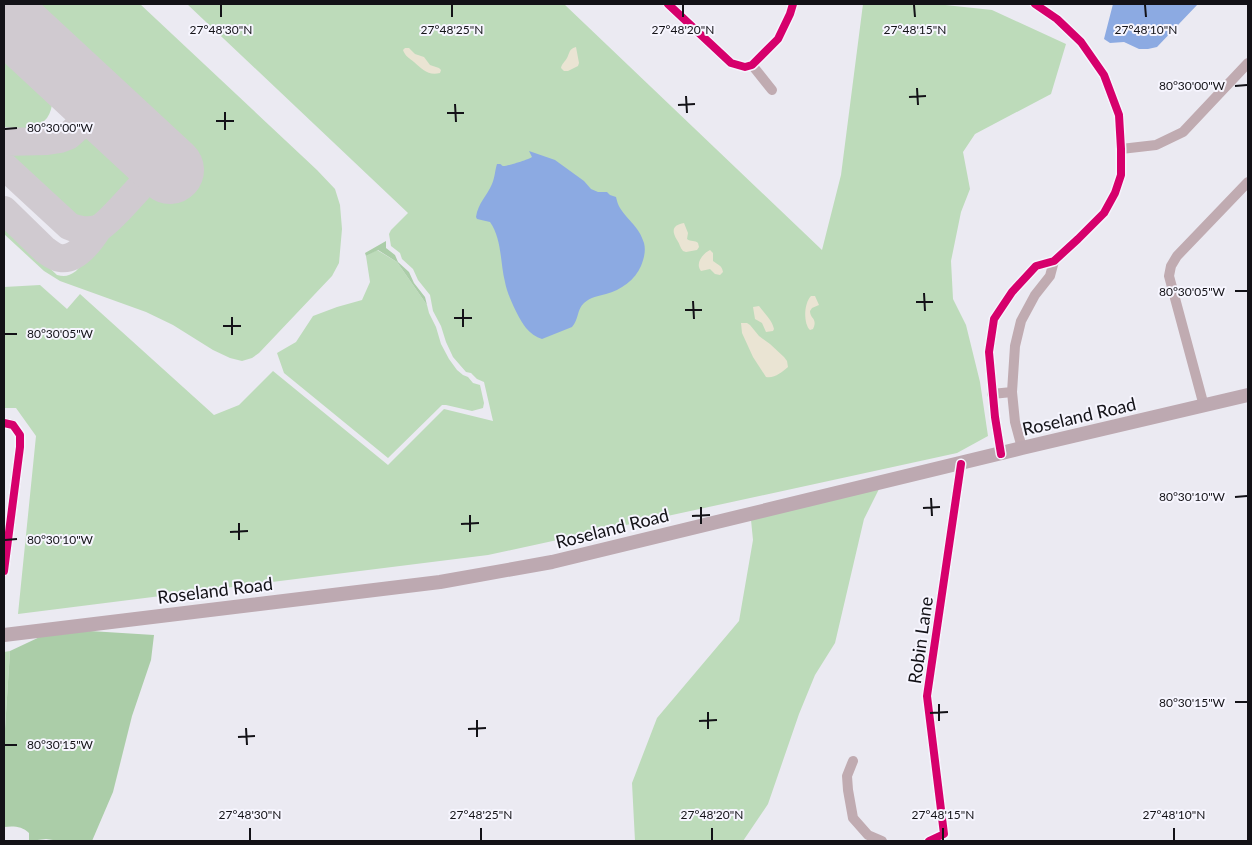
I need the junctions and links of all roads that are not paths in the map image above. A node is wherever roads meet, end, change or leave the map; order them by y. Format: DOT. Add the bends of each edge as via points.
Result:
graph roads {
  1 [pos="668,4"];
  2 [pos="793,4"];
  3 [pos="1035,4"];
  4 [pos="1248,63"];
  5 [pos="752,65"];
  6 [pos="772,90"];
  7 [pos="1122,150"];
  8 [pos="1248,182"];
  9 [pos="1054,261"];
  10 [pos="1012,392"];
  11 [pos="992,394"];
  12 [pos="1248,395"];
  13 [pos="1204,406"];
  14 [pos="4,423"];
  15 [pos="1022,448"];
  16 [pos="1002,454"];
  17 [pos="961,464"];
  18 [pos="4,570"];
  19 [pos="4,635"];
  20 [pos="853,761"];
  21 [pos="882,841"];
  22 [pos="929,841"];
  1 -- 5 [label="street" via="731,63 744,67"];
  2 -- 5 [label="street" via="778,38"];
  3 -- 7 [label="street" via="1081,42 1104,75 1119,115"];
  4 -- 7 [label="street" via="1183,132 1156,145"];
  5 -- 6 [label="street"];
  7 -- 9 [label="street" via="1121,175 1104,213"];
  8 -- 13 [label="street" via="1178,256 1169,276"];
  9 -- 10 [label="street" via="1050,276 1021,321 1015,346"];
  9 -- 11 [label="street" via="1036,266 1012,292 994,319 989,352"];
  10 -- 11 [label="street"];
  10 -- 15 [label="street"];
  11 -- 16 [label="street"];
  12 -- 13 [label="main road, Roseland Road"];
  13 -- 15 [label="main road, Roseland Road"];
  14 -- 18 [label="street" via="13,425 20,435 20,447"];
  15 -- 16 [label="main road, Roseland Road"];
  16 -- 17 [label="main road, Roseland Road"];
  17 -- 19 [label="main road, Roseland Road" via="552,562 440,582"];
  17 -- 22 [label="street, Robin Lane" via="927,696 944,834"];
  20 -- 21 [label="street" via="848,790 853,818 868,835"];
}
